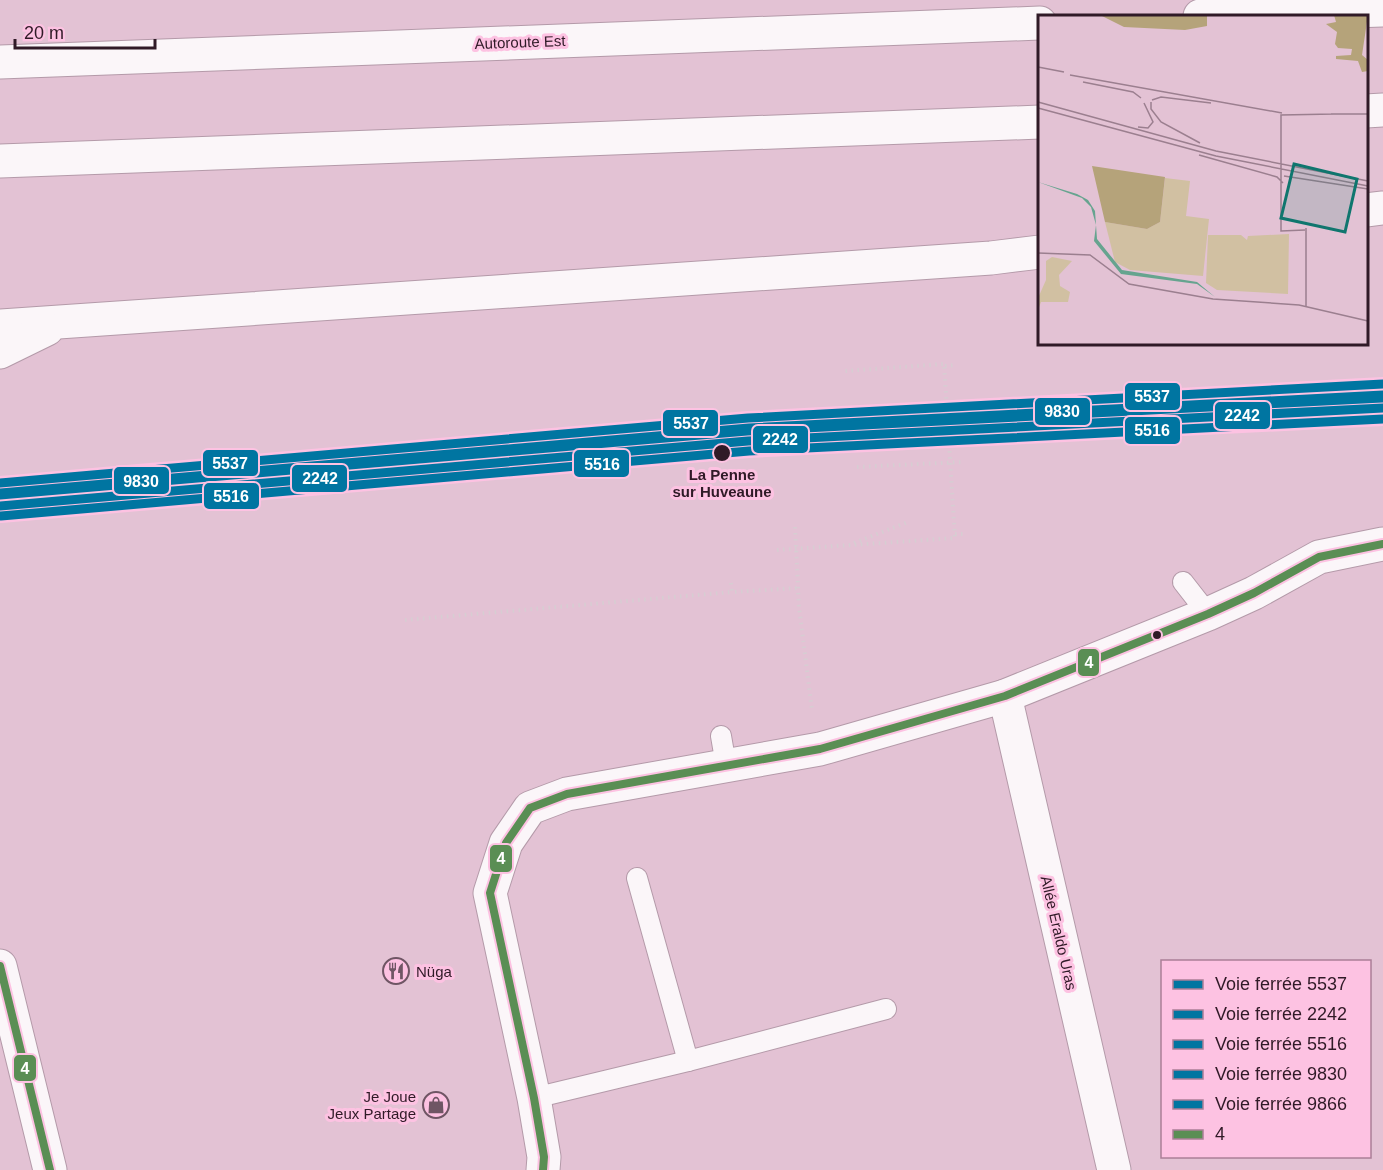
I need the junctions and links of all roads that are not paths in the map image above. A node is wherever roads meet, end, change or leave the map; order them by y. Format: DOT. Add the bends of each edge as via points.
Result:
graph roads {
  1 [pos="1383,10"];
  2 [pos="1230,15"];
  3 [pos="1038,22"];
  4 [pos="0,62"];
  5 [pos="1383,110"];
  6 [pos="1368,111"];
  7 [pos="1038,123"];
  8 [pos="0,161"];
  9 [pos="1383,208"];
  10 [pos="1368,210"];
  11 [pos="1038,252"];
  12 [pos="61,322"];
  13 [pos="0,326"];
  14 [pos="0,352"];
  15 [pos="1383,544"];
  16 [pos="1183,582"];
  17 [pos="1208,614"];
  18 [pos="1005,696"];
  19 [pos="637,878"];
  20 [pos="0,966"];
  21 [pos="886,1009"];
  22 [pos="688,1061"];
  23 [pos="534,1098"];
  24 [pos="50,1170"];
  25 [pos="543,1170"];
  26 [pos="1114,1170"];
  1 -- 2 [label="main road"];
  3 -- 4 [label="main road, Autoroute Est"];
  5 -- 6 [label="main road"];
  7 -- 8 [label="main road"];
  9 -- 10 [label="main road"];
  11 -- 12 [label="main road"];
  12 -- 13 [label="main road"];
  12 -- 14 [label="main road"];
  15 -- 17 [label="main road" via="1319,557"];
  16 -- 17 [label="lane"];
  17 -- 18 [label="main road"];
  18 -- 23 [label="main road" via="820,748 723,750 530,808 506,843 490,893"];
  18 -- 26 [label="main road, Allée Eraldo Uras"];
  19 -- 22 [label="lane"];
  20 -- 24 [label="main road"];
  21 -- 22 [label="lane"];
  22 -- 23 [label="lane"];
  23 -- 25 [label="main road"];
}
